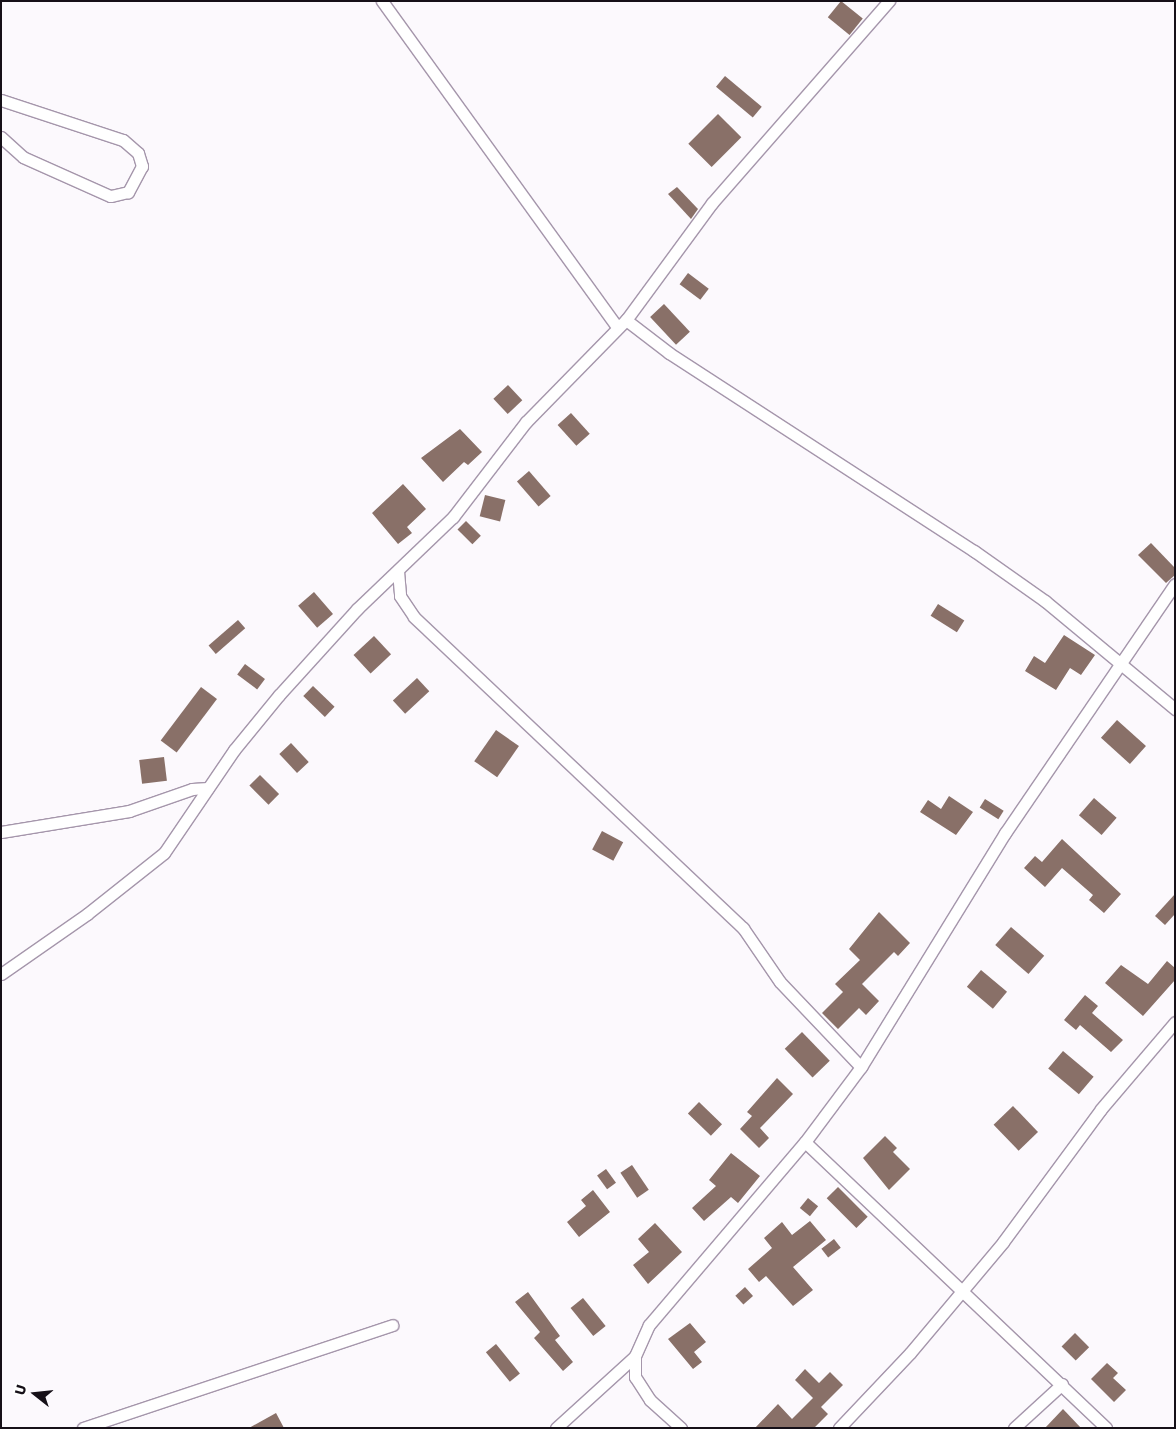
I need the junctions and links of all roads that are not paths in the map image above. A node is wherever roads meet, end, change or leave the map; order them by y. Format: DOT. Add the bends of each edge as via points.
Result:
graph roads {
  1 [pos="382,1"];
  2 [pos="889,1"];
  3 [pos="1,100"];
  4 [pos="1,137"];
  5 [pos="626,320"];
  6 [pos="617,326"];
  7 [pos="398,571"];
  8 [pos="1175,584"];
  9 [pos="1119,662"];
  10 [pos="1175,709"];
  11 [pos="208,788"];
  12 [pos="1,832"];
  13 [pos="1,974"];
  14 [pos="1175,1022"];
  15 [pos="861,1067"];
  16 [pos="805,1142"];
  17 [pos="962,1288"];
  18 [pos="392,1325"];
  19 [pos="635,1356"];
  20 [pos="1062,1384"];
  21 [pos="83,1428"];
  22 [pos="556,1428"];
  23 [pos="681,1428"];
  24 [pos="840,1428"];
  25 [pos="1014,1428"];
  26 [pos="1106,1428"];
  1 -- 6 [label="street"];
  2 -- 5 [label="street" via="712,203"];
  3 -- 4 [label="street" via="123,140 138,153 142,166 128,192 110,196 23,157"];
  5 -- 6 [label="street"];
  5 -- 9 [label="street" via="669,353 974,551 1045,601"];
  6 -- 7 [label="street" via="526,422 453,517"];
  7 -- 11 [label="street" via="279,695"];
  7 -- 15 [label="street" via="400,596 414,617 743,928 780,982"];
  8 -- 9 [label="street"];
  9 -- 10 [label="street"];
  9 -- 15 [label="street" via="949,922"];
  11 -- 12 [label="street" via="200,787 129,811"];
  11 -- 13 [label="street" via="172,843 151,865"];
  14 -- 17 [label="street" via="1101,1109 1004,1242"];
  15 -- 16 [label="street"];
  16 -- 17 [label="street"];
  16 -- 19 [label="street" via="659,1312"];
  17 -- 20 [label="street"];
  17 -- 24 [label="street" via="910,1353"];
  18 -- 21 [label="street"];
  19 -- 22 [label="street"];
  19 -- 23 [label="street" via="635,1377 644,1394"];
  20 -- 25 [label="street"];
  20 -- 26 [label="street"];
}
